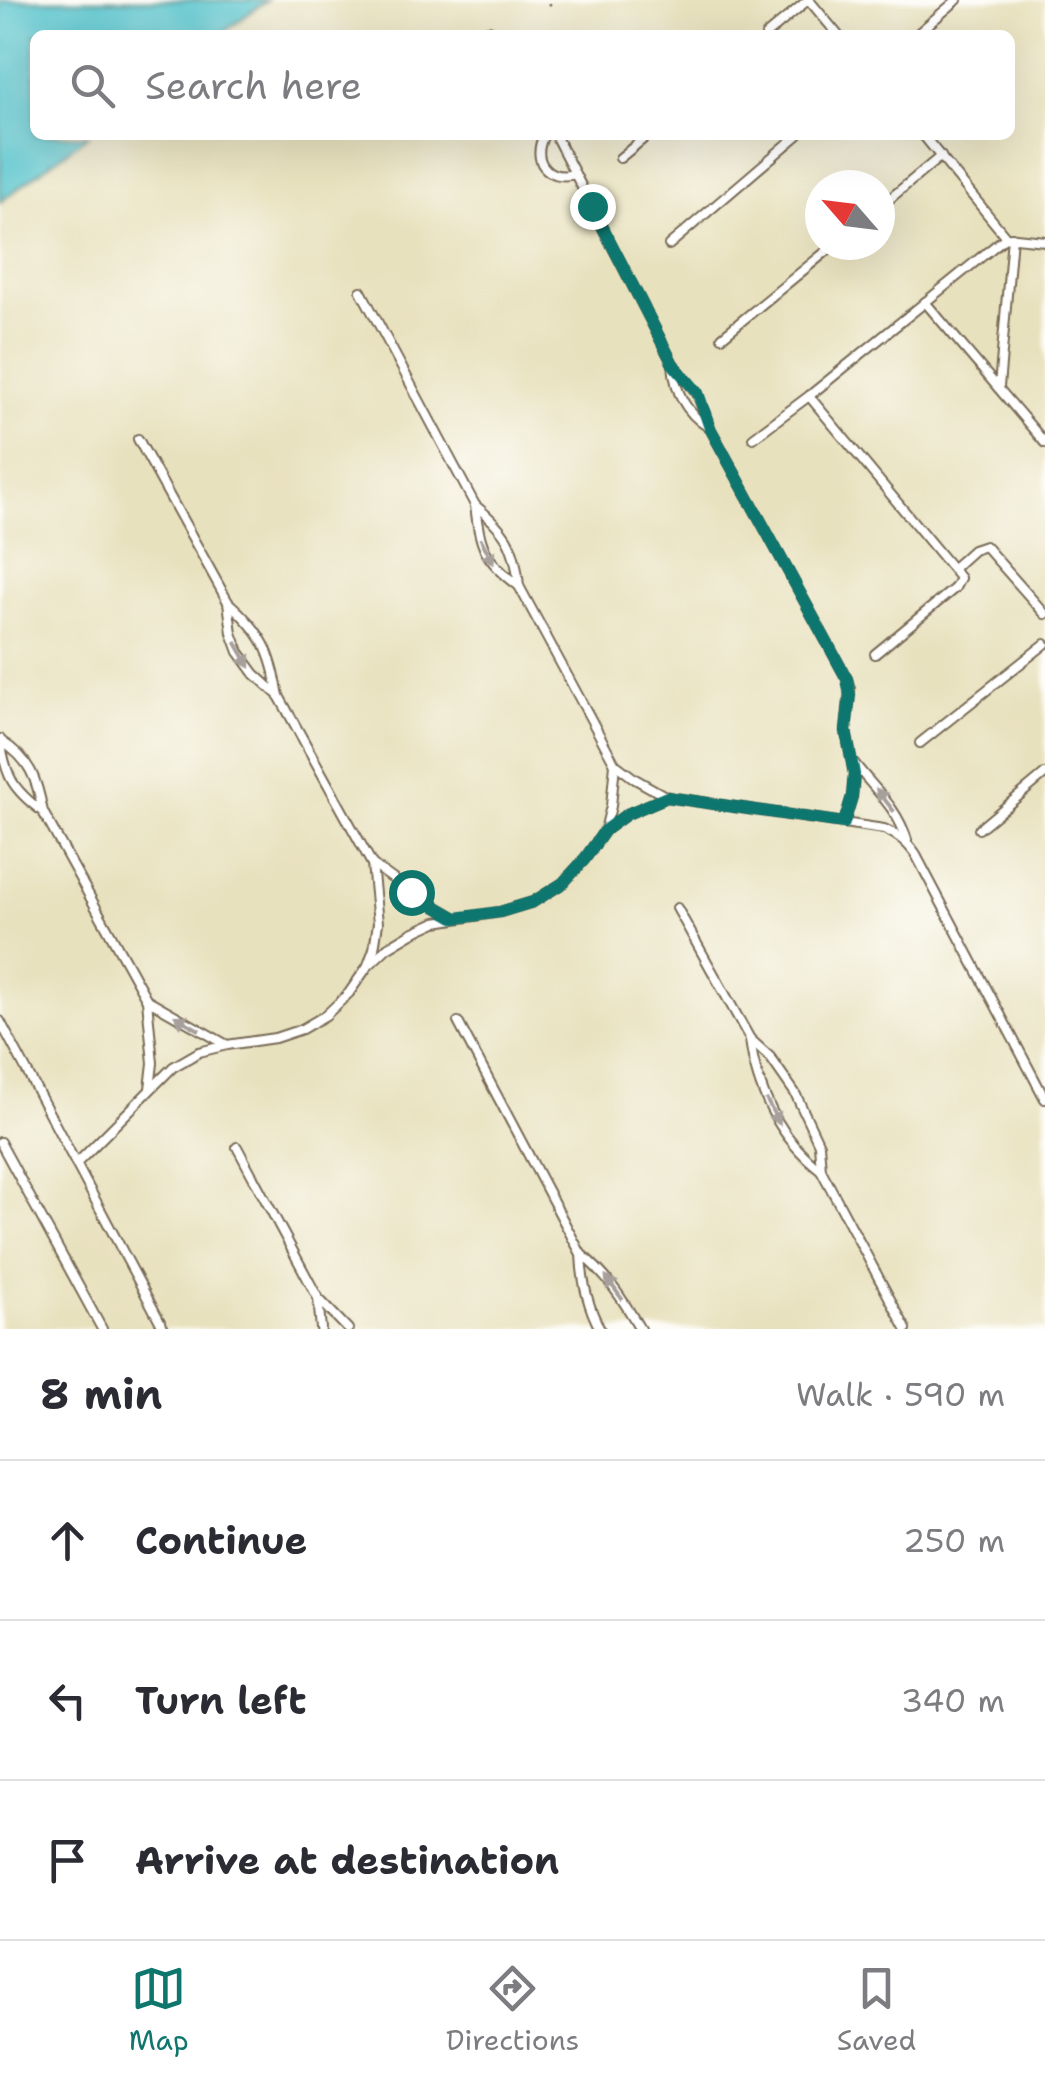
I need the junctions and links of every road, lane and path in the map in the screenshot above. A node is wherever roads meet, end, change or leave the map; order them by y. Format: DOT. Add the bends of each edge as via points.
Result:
graph roads {
  1 [pos="555,0"];
  2 [pos="808,0"];
  3 [pos="957,0"];
  4 [pos="549,5"];
  5 [pos="772,30"];
  6 [pos="834,30"];
  7 [pos="922,30"];
  8 [pos="542,140"];
  9 [pos="558,140"];
  10 [pos="642,140"];
  11 [pos="792,140"];
  12 [pos="927,140"];
  13 [pos="941,156"];
  14 [pos="620,158"];
  15 [pos="575,174"];
  16 [pos="895,194"];
  17 [pos="1009,237"];
  18 [pos="1045,241"];
  19 [pos="669,244"];
  20 [pos="816,260"];
  21 [pos="361,291"];
  22 [pos="925,302"];
  23 [pos="722,337"];
  24 [pos="673,364"];
  25 [pos="999,389"];
  26 [pos="809,396"];
  27 [pos="710,428"];
  28 [pos="754,438"];
  29 [pos="138,439"];
  30 [pos="1045,442"];
  31 [pos="475,505"];
  32 [pos="953,568"];
  33 [pos="519,586"];
  34 [pos="228,602"];
  35 [pos="1045,614"];
  36 [pos="1045,644"];
  37 [pos="875,654"];
  38 [pos="279,696"];
  39 [pos="0,740"];
  40 [pos="920,744"];
  41 [pos="854,763"];
  42 [pos="615,764"];
  43 [pos="1045,774"];
  44 [pos="667,797"];
  45 [pos="44,812"];
  46 [pos="844,823"];
  47 [pos="979,829"];
  48 [pos="605,830"];
  49 [pos="908,843"];
  50 [pos="372,864"];
  51 [pos="676,908"];
  52 [pos="456,918"];
  53 [pos="367,967"];
  54 [pos="148,1000"];
  55 [pos="0,1021"];
  56 [pos="458,1022"];
  57 [pos="750,1040"];
  58 [pos="227,1045"];
  59 [pos="150,1089"];
  60 [pos="1045,1099"];
  61 [pos="0,1142"];
  62 [pos="236,1146"];
  63 [pos="76,1164"];
  64 [pos="821,1170"];
  65 [pos="581,1254"];
  66 [pos="318,1298"];
  67 [pos="102,1329"];
  68 [pos="164,1329"];
  69 [pos="321,1329"];
  70 [pos="348,1329"];
  71 [pos="600,1329"];
  72 [pos="640,1329"];
  73 [pos="906,1329"];
  1 -- 4 [label="path"];
  2 -- 5 [label="lane"];
  2 -- 6 [label="lane"];
  3 -- 7 [label="lane"];
  8 -- 15 [label="lane" via="543,165 561,176"];
  9 -- 15 [label="lane"];
  10 -- 14 [label="lane"];
  11 -- 19 [label="lane"];
  12 -- 13 [label="lane"];
  13 -- 16 [label="lane"];
  13 -- 17 [label="lane"];
  15 -- 24 [label="lane"];
  17 -- 18 [label="lane"];
  17 -- 22 [label="lane"];
  17 -- 25 [label="lane"];
  20 -- 23 [label="lane"];
  21 -- 31 [label="lane"];
  22 -- 25 [label="lane"];
  22 -- 26 [label="lane"];
  24 -- 27 [label="lane" via="698,393"];
  24 -- 27 [label="lane" via="682,402"];
  25 -- 30 [label="lane"];
  26 -- 28 [label="lane"];
  26 -- 32 [label="lane"];
  27 -- 41 [label="lane" via="847,679 846,731"];
  29 -- 34 [label="lane"];
  31 -- 33 [label="lane" via="507,538"];
  31 -- 33 [label="lane, one-way" via="485,553"];
  32 -- 35 [label="lane" via="985,546"];
  32 -- 37 [label="lane" via="960,578 956,588"];
  33 -- 42 [label="lane"];
  34 -- 38 [label="lane" via="262,640"];
  34 -- 38 [label="lane, one-way" via="240,652"];
  36 -- 40 [label="lane"];
  38 -- 50 [label="lane"];
  39 -- 45 [label="lane" via="30,769"];
  39 -- 45 [label="lane" via="12,781"];
  41 -- 46 [label="lane"];
  49 -- 41 [label="lane, one-way" via="894,810"];
  42 -- 44 [label="lane"];
  42 -- 48 [label="lane"];
  43 -- 47 [label="lane"];
  44 -- 46 [label="lane"];
  44 -- 48 [label="lane"];
  45 -- 54 [label="lane"];
  46 -- 49 [label="lane" via="884,829"];
  48 -- 52 [label="lane" via="563,883 533,902"];
  49 -- 60 [label="lane"];
  50 -- 52 [label="lane"];
  50 -- 53 [label="lane" via="378,923"];
  51 -- 57 [label="lane"];
  52 -- 53 [label="lane" via="412,933"];
  53 -- 58 [label="lane" via="314,1022 275,1038"];
  58 -- 54 [label="lane, one-way"];
  54 -- 59 [label="lane"];
  55 -- 63 [label="lane"];
  56 -- 65 [label="lane"];
  57 -- 64 [label="lane" via="795,1093 819,1144"];
  57 -- 64 [label="lane, one-way" via="770,1107 802,1156"];
  58 -- 59 [label="lane" via="199,1052"];
  59 -- 63 [label="lane"];
  61 -- 67 [label="lane"];
  62 -- 66 [label="lane"];
  63 -- 68 [label="lane"];
  64 -- 73 [label="lane"];
  65 -- 71 [label="lane" via="582,1280"];
  72 -- 65 [label="lane, one-way" via="602,1271"];
  66 -- 69 [label="lane"];
  66 -- 70 [label="lane"];
}
